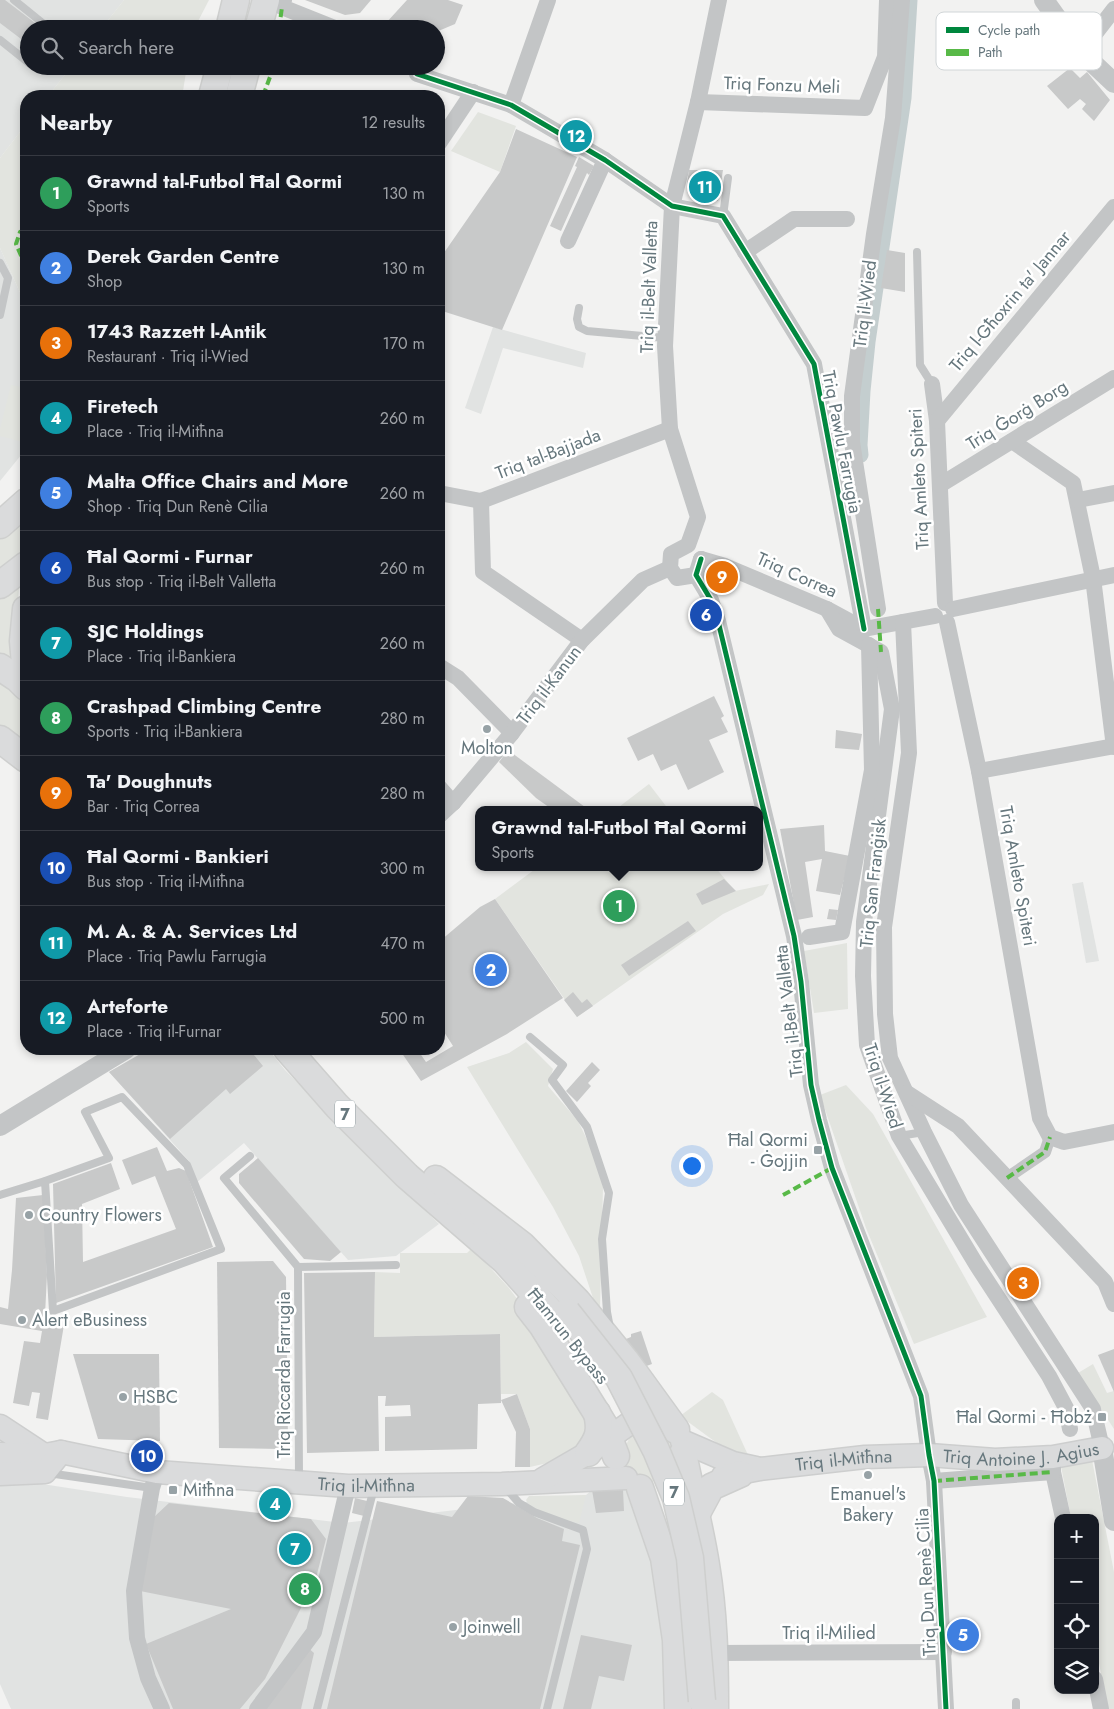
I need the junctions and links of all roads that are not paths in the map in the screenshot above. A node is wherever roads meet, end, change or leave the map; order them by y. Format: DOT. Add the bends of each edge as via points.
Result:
graph roads {
  1 [pos="14,0"];
  2 [pos="236,0"];
  3 [pos="548,0"];
  4 [pos="719,0"];
  5 [pos="888,0"];
  6 [pos="902,0"];
  7 [pos="1044,0"];
  8 [pos="277,2"];
  9 [pos="1114,9"];
  10 [pos="1053,12"];
  11 [pos="39,20"];
  12 [pos="231,20"];
  13 [pos="264,20"];
  14 [pos="317,20"];
  15 [pos="1102,25"];
  16 [pos="0,40"];
  17 [pos="20,56"];
  18 [pos="1100,70"];
  19 [pos="218,75"];
  20 [pos="246,75"];
  21 [pos="248,75"];
  22 [pos="420,75"];
  23 [pos="1114,83"];
  24 [pos="214,90"];
  25 [pos="241,90"];
  26 [pos="246,90"];
  27 [pos="473,92"];
  28 [pos="698,102"];
  29 [pos="510,105"];
  30 [pos="445,134"];
  31 [pos="605,160"];
  32 [pos="728,178"];
  33 [pos="672,206"];
  34 [pos="1114,207"];
  35 [pos="723,216"];
  36 [pos="846,219"];
  37 [pos="568,241"];
  38 [pos="745,252"];
  39 [pos="916,252"];
  40 [pos="0,263"];
  41 [pos="579,308"];
  42 [pos="0,315"];
  43 [pos="665,338"];
  44 [pos="1114,378"];
  45 [pos="932,384"];
  46 [pos="937,421"];
  47 [pos="670,429"];
  48 [pos="1012,441"];
  49 [pos="940,485"];
  50 [pos="20,490"];
  51 [pos="1114,493"];
  52 [pos="445,494"];
  53 [pos="1078,500"];
  54 [pos="481,501"];
  55 [pos="0,505"];
  56 [pos="20,507"];
  57 [pos="0,525"];
  58 [pos="688,545"];
  59 [pos="701,559"];
  60 [pos="670,568"];
  61 [pos="20,570"];
  62 [pos="696,575"];
  63 [pos="1114,575"];
  64 [pos="1093,578"];
  65 [pos="0,585"];
  66 [pos="878,608"];
  67 [pos="827,609"];
  68 [pos="945,612"];
  69 [pos="903,622"];
  70 [pos="864,629"];
  71 [pos="582,640"];
  72 [pos="869,645"];
  73 [pos="0,667"];
  74 [pos="445,670"];
  75 [pos="20,681"];
  76 [pos="512,733"];
  77 [pos="0,739"];
  78 [pos="1114,746"];
  79 [pos="20,754"];
  80 [pos="980,771"];
  81 [pos="445,794"];
  82 [pos="453,803"];
  83 [pos="763,806"];
  84 [pos="763,808"];
  85 [pos="445,810"];
  86 [pos="809,937"];
  87 [pos="530,1037"];
  88 [pos="116,1055"];
  89 [pos="292,1055"];
  90 [pos="316,1055"];
  91 [pos="907,1093"];
  92 [pos="951,1122"];
  93 [pos="0,1126"];
  94 [pos="1114,1132"];
  95 [pos="899,1136"];
  96 [pos="926,1136"];
  97 [pos="1050,1137"];
  98 [pos="250,1156"];
  99 [pos="413,1171"];
  100 [pos="1007,1178"];
  101 [pos="45,1181"];
  102 [pos="0,1195"];
  103 [pos="396,1265"];
  104 [pos="298,1267"];
  105 [pos="1110,1279"];
  106 [pos="1114,1304"];
  107 [pos="607,1338"];
  108 [pos="596,1412"];
  109 [pos="0,1426"];
  110 [pos="1070,1429"];
  111 [pos="680,1441"];
  112 [pos="1110,1445"];
  113 [pos="588,1453"];
  114 [pos="0,1454"];
  115 [pos="928,1455"];
  116 [pos="50,1460"];
  117 [pos="630,1462"];
  118 [pos="1053,1465"];
  119 [pos="750,1471"];
  120 [pos="0,1474"];
  121 [pos="155,1480"];
  122 [pos="539,1481"];
  123 [pos="934,1481"];
  124 [pos="688,1482"];
  125 [pos="299,1483"];
  126 [pos="502,1484"];
  127 [pos="375,1485"];
  128 [pos="348,1486"];
  129 [pos="697,1513"];
  130 [pos="1062,1514"];
  131 [pos="1114,1521"];
  132 [pos="944,1652"];
  133 [pos="715,1653"];
  134 [pos="1098,1694"];
  135 [pos="697,1707"];
  136 [pos="162,1709"];
  137 [pos="257,1709"];
  138 [pos="317,1709"];
  139 [pos="547,1709"];
  140 [pos="946,1709"];
  141 [pos="1101,1709"];
  1 -- 11 [label="lane"];
  2 -- 12 [label="highway"];
  3 -- 29 [label="street"];
  4 -- 28 [label="street, Triq il-Belt Valletta"];
  5 -- 28 [label="street, Triq Fonzu Meli" via="885,57 865,108"];
  6 -- 66 [label="street, Triq il-Wied" via="893,118 852,396 852,442"];
  7 -- 10 [label="street"];
  8 -- 13 [label="highway"];
  8 -- 14 [label="street"];
  9 -- 15 [label="street"];
  16 -- 17 [label="lane"];
  18 -- 23 [label="street"];
  19 -- 24 [label="highway"];
  20 -- 25 [label="highway"];
  21 -- 26 [label="highway"];
  22 -- 27 [label="street"];
  27 -- 29 [label="street"];
  27 -- 30 [label="street"];
  28 -- 33 [label="street, Triq il-Belt Valletta"];
  29 -- 31 [label="street"];
  31 -- 33 [label="street"];
  31 -- 37 [label="street"];
  32 -- 35 [label="lane"];
  33 -- 35 [label="street"];
  33 -- 43 [label="street, Triq il-Belt Valletta"];
  34 -- 46 [label="street, Triq l-Għoxrin ta' Jannar"];
  35 -- 38 [label="street, Triq Pawlu Farrugia"];
  36 -- 38 [label="street" via="794,219"];
  38 -- 70 [label="street, Triq Pawlu Farrugia" via="814,364"];
  39 -- 45 [label="lane" via="920,365"];
  40 -- 42 [label="lane" via="8,278"];
  41 -- 43 [label="lane" via="579,327 587,331"];
  43 -- 47 [label="street, Triq il-Belt Valletta"];
  44 -- 48 [label="street, Triq Ġorġ Borg"];
  45 -- 46 [label="street, Triq Amleto Spiteri"];
  46 -- 49 [label="street, Triq Amleto Spiteri"];
  47 -- 54 [label="street, Triq tal-Bajjada"];
  47 -- 58 [label="street, Triq il-Belt Valletta" via="698,517"];
  48 -- 49 [label="street, Triq Ġorġ Borg"];
  48 -- 53 [label="street" via="1073,483"];
  49 -- 68 [label="street, Triq Amleto Spiteri"];
  50 -- 55 [label="highway"];
  51 -- 53 [label="street"];
  52 -- 54 [label="street, Triq tal-Bajjada"];
  53 -- 64 [label="street"];
  54 -- 71 [label="street" via="483,572"];
  56 -- 57 [label="highway"];
  58 -- 59 [label="street"];
  58 -- 60 [label="street" via="671,554"];
  59 -- 62 [label="street"];
  59 -- 67 [label="street, Triq Correa"];
  60 -- 62 [label="street" via="677,578"];
  60 -- 71 [label="street, Triq il-Kanun" via="643,580"];
  61 -- 65 [label="highway"];
  62 -- 83 [label="street, Triq il-Belt Valletta" via="711,600 718,621"];
  63 -- 64 [label="street"];
  64 -- 68 [label="street"];
  64 -- 78 [label="street"];
  67 -- 70 [label="street, Triq Correa"];
  67 -- 72 [label="street, Triq il-Wied" via="839,629"];
  68 -- 69 [label="street"];
  68 -- 80 [label="street, Triq Amleto Spiteri"];
  69 -- 70 [label="street"];
  69 -- 91 [label="street, Triq San Franġisk" via="909,754 884,927 885,1014 890,1058"];
  71 -- 76 [label="street, Triq il-Kanun"];
  72 -- 86 [label="street" via="872,770 842,932"];
  72 -- 95 [label="street, Triq il-Wied" via="880,652 892,709 864,922 864,1012 867,1045"];
  73 -- 75 [label="highway"];
  74 -- 76 [label="street" via="458,678"];
  76 -- 82 [label="street, Triq il-Kanun"];
  77 -- 79 [label="highway"];
  78 -- 80 [label="street"];
  80 -- 97 [label="street, Triq Amleto Spiteri" via="1040,1118"];
  81 -- 82 [label="street"];
  82 -- 85 [label="street, Triq il-Kanun"];
  84 -- 115 [label="street, Triq il-Belt Valletta" via="794,936 811,1085 832,1168 921,1396"];
  87 -- 107 [label="lane" via="562,1065 552,1080 587,1127 610,1193 602,1239 611,1335"];
  88 -- 93 [label="street"];
  89 -- 99 [label="highway, Ħamrun Bypass / 7" via="337,1106"];
  90 -- 99 [label="highway, Ħamrun Bypass / 7"];
  91 -- 92 [label="street"];
  91 -- 96 [label="street, Triq il-Wied"];
  92 -- 96 [label="street"];
  92 -- 100 [label="street"];
  94 -- 97 [label="street" via="1064,1142"];
  95 -- 96 [label="lane"];
  95 -- 110 [label="street, Triq il-Wied" via="976,1264 1049,1376 1066,1408"];
  96 -- 112 [label="street, Triq il-Wied" via="961,1205 1093,1409"];
  97 -- 100 [label="street" via="1045,1152"];
  98 -- 104 [label="lane, Triq Riccarda Farrugia" via="224,1178"];
  99 -- 107 [label="highway" via="522,1245 577,1301"];
  99 -- 108 [label="highway" via="542,1325"];
  99 -- 135 [label="highway, Ħamrun Bypass / 7" via="562,1315 609,1385 646,1454 665,1504 680,1560"];
  100 -- 105 [label="street"];
  101 -- 101 [label="lane" via="53,1311 221,1249 187,1165 122,1097 85,1112 109,1158"];
  101 -- 102 [label="lane"];
  103 -- 104 [label="lane, Triq Riccarda Farrugia"];
  104 -- 125 [label="lane, Triq Riccarda Farrugia"];
  105 -- 106 [label="street"];
  107 -- 111 [label="highway"];
  108 -- 113 [label="highway" via="600,1426 597,1441"];
  108 -- 117 [label="highway"];
  109 -- 116 [label="main road, Triq il-Mitħna"];
  111 -- 117 [label="main road" via="682,1470 674,1481"];
  111 -- 117 [label="main road, Triq il-Mitħna" via="666,1422 642,1418"];
  111 -- 119 [label="main road, Triq il-Mitħna"];
  111 -- 124 [label="highway"];
  112 -- 118 [label="main road, Triq Antoine J. Agius"];
  112 -- 131 [label="street, Triq il-Wied"];
  113 -- 117 [label="main road, Triq il-Mitħna"];
  113 -- 122 [label="main road, Triq il-Mitħna"];
  114 -- 116 [label="main road, Triq il-Mitħna"];
  115 -- 118 [label="main road, Triq Antoine J. Agius"];
  115 -- 119 [label="main road, Triq il-Mitħna" via="865,1457"];
  115 -- 123 [label="street, Triq Dun Renè Cilia"];
  116 -- 120 [label="main road"];
  116 -- 121 [label="main road, Triq il-Mitħna"];
  117 -- 122 [label="main road, Triq il-Mitħna"];
  117 -- 124 [label="main road, Triq il-Mitħna"];
  117 -- 135 [label="highway" via="664,1558 676,1640"];
  118 -- 123 [label="street, Triq Antoine J. Agius"];
  118 -- 130 [label="street"];
  119 -- 124 [label="main road, Triq il-Mitħna"];
  119 -- 129 [label="highway" via="711,1487"];
  121 -- 125 [label="main road, Triq il-Mitħna"];
  121 -- 136 [label="street" via="134,1591 137,1638 148,1678"];
  122 -- 126 [label="main road, Triq il-Mitħna"];
  123 -- 132 [label="street, Triq Dun Renè Cilia"];
  124 -- 129 [label="highway"];
  125 -- 128 [label="main road, Triq il-Mitħna"];
  126 -- 127 [label="main road, Triq il-Mitħna"];
  126 -- 139 [label="lane" via="519,1504 583,1530 587,1549"];
  127 -- 128 [label="main road, Triq il-Mitħna"];
  127 -- 138 [label="lane"];
  128 -- 137 [label="street" via="314,1632"];
  129 -- 133 [label="highway"];
  132 -- 133 [label="street, Triq il-Milied"];
  132 -- 140 [label="street, Triq Dun Renè Cilia"];
  133 -- 135 [label="highway"];
  134 -- 141 [label="street"];
}
